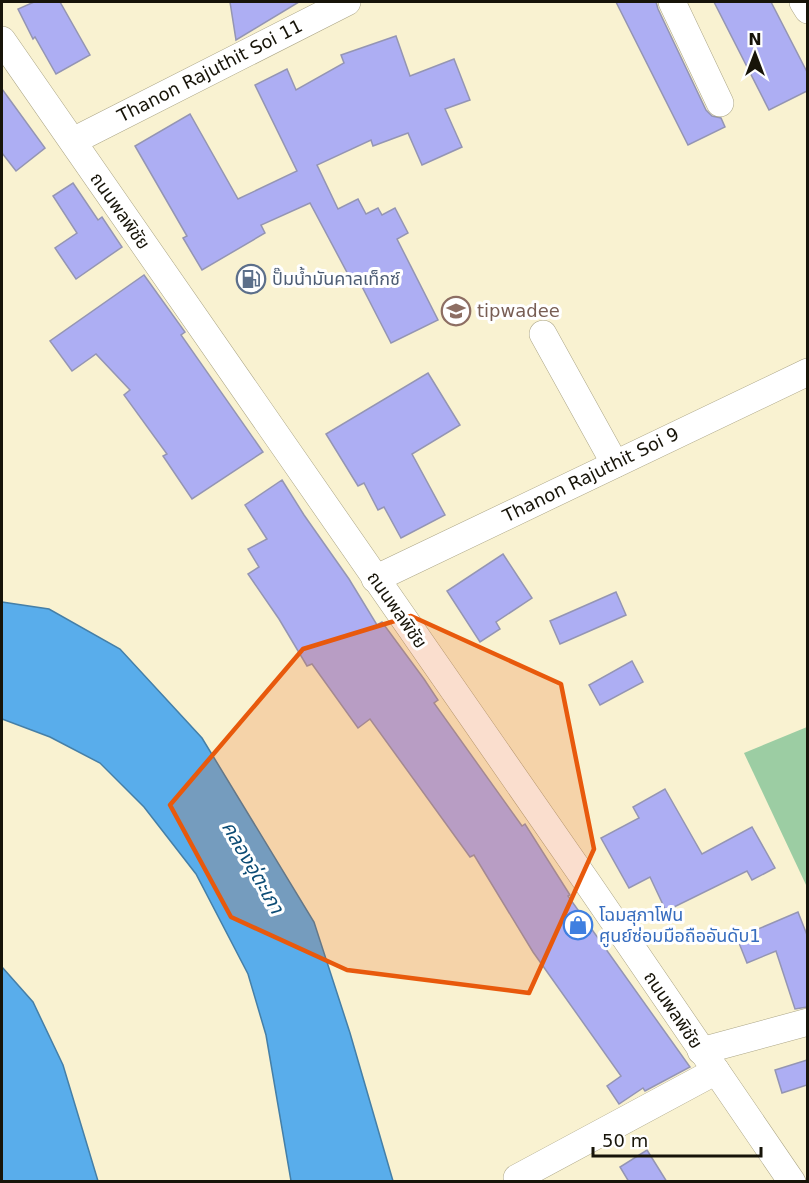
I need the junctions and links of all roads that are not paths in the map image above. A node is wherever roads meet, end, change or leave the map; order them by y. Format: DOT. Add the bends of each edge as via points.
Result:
graph roads {
  1 [pos="347,2"];
  2 [pos="672,2"];
  3 [pos="803,2"];
  4 [pos="807,9"];
  5 [pos="2,40"];
  6 [pos="720,103"];
  7 [pos="73,141"];
  8 [pos="543,334"];
  9 [pos="807,372"];
  10 [pos="615,464"];
  11 [pos="375,579"];
  12 [pos="807,1022"];
  13 [pos="708,1061"];
  14 [pos="517,1178"];
  15 [pos="792,1182"];
  1 -- 7 [label="street, Thanon Rajuthit Soi 11"];
  2 -- 6 [label="street"];
  3 -- 4 [label="street"];
  5 -- 7 [label="street, ถนนพลพิชัย"];
  7 -- 11 [label="street, ถนนพลพิชัย"];
  8 -- 10 [label="street"];
  9 -- 10 [label="street, Thanon Rajuthit Soi 9"];
  10 -- 11 [label="street, Thanon Rajuthit Soi 9"];
  11 -- 13 [label="street, ถนนพลพิชัย"];
  12 -- 13 [label="street"];
  13 -- 14 [label="street"];
  13 -- 15 [label="street, ถนนพลพิชัย"];
}
